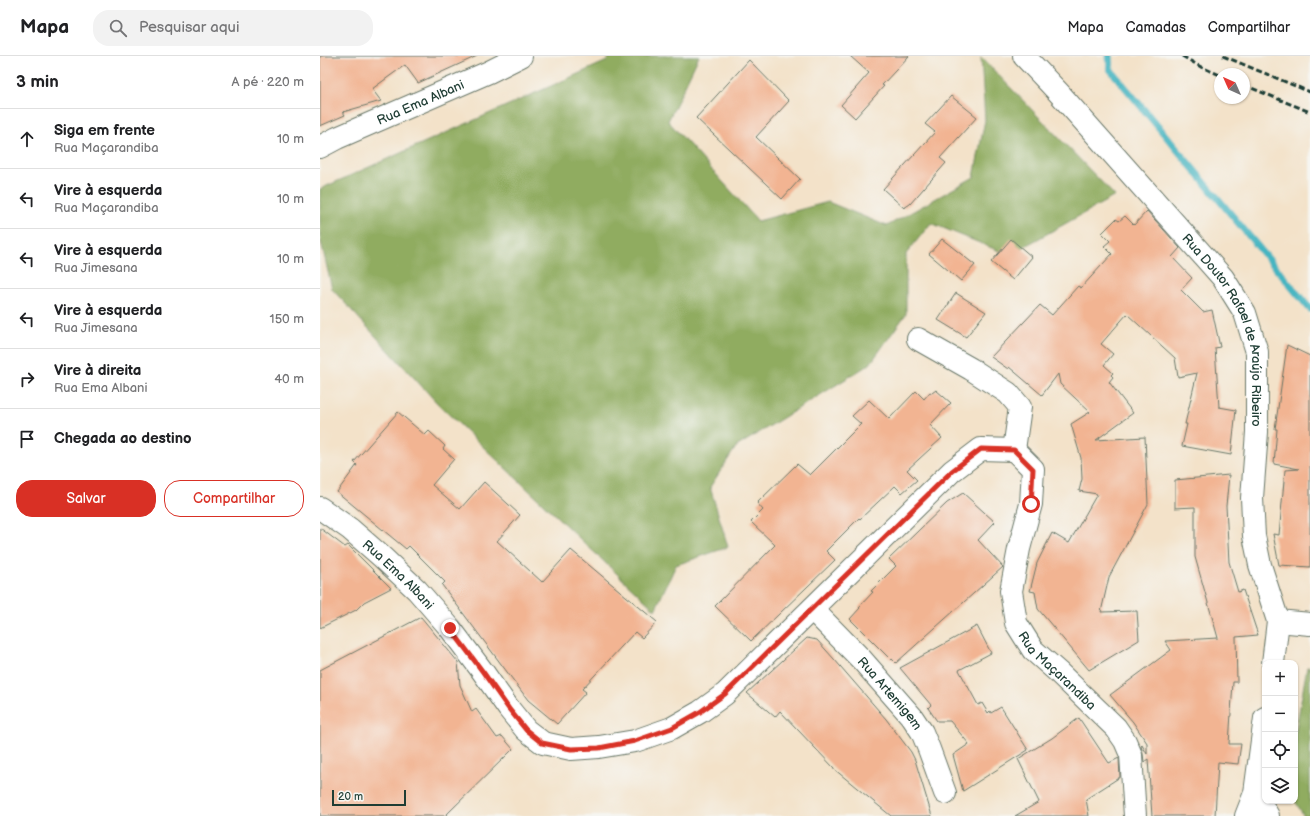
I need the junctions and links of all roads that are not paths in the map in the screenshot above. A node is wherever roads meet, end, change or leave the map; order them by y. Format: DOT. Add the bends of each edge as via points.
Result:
graph roads {
  1 [pos="521,56"];
  2 [pos="1024,56"];
  3 [pos="320,147"];
  4 [pos="918,338"];
  5 [pos="1014,450"];
  6 [pos="320,508"];
  7 [pos="812,609"];
  8 [pos="1278,621"];
  9 [pos="1310,624"];
  10 [pos="1272,660"];
  11 [pos="1263,732"];
  12 [pos="945,793"];
  13 [pos="1254,793"];
  14 [pos="1135,816"];
  15 [pos="1246,816"];
  16 [pos="1268,816"];
  1 -- 3 [label="street, Rua Ema Albani"];
  2 -- 8 [label="street, Rua Doutor Rafael de Araújo Ribeiro" via="1223,278 1245,314 1257,352 1257,432 1252,498 1254,536 1260,565"];
  4 -- 5 [label="street" via="1008,393 1020,407"];
  5 -- 7 [label="street" via="981,449 952,471"];
  5 -- 14 [label="street, Rua Maçarandiba" via="1033,469 1031,504 1011,591 1016,623 1033,650 1116,728 1125,741 1131,755"];
  6 -- 7 [label="street, Rua Ema Albani" via="350,529 417,590 450,628 526,730 542,743 571,749 599,748 635,741 672,728 700,712 725,694"];
  7 -- 12 [label="street, Rua Artemigem" via="862,660 912,717 922,732"];
  8 -- 9 [label="street"];
  8 -- 10 [label="street, Rua Doutor Rafael de Araújo Ribeiro"];
  11 -- 13 [label="street"];
  13 -- 15 [label="street"];
  13 -- 16 [label="street"];
}
